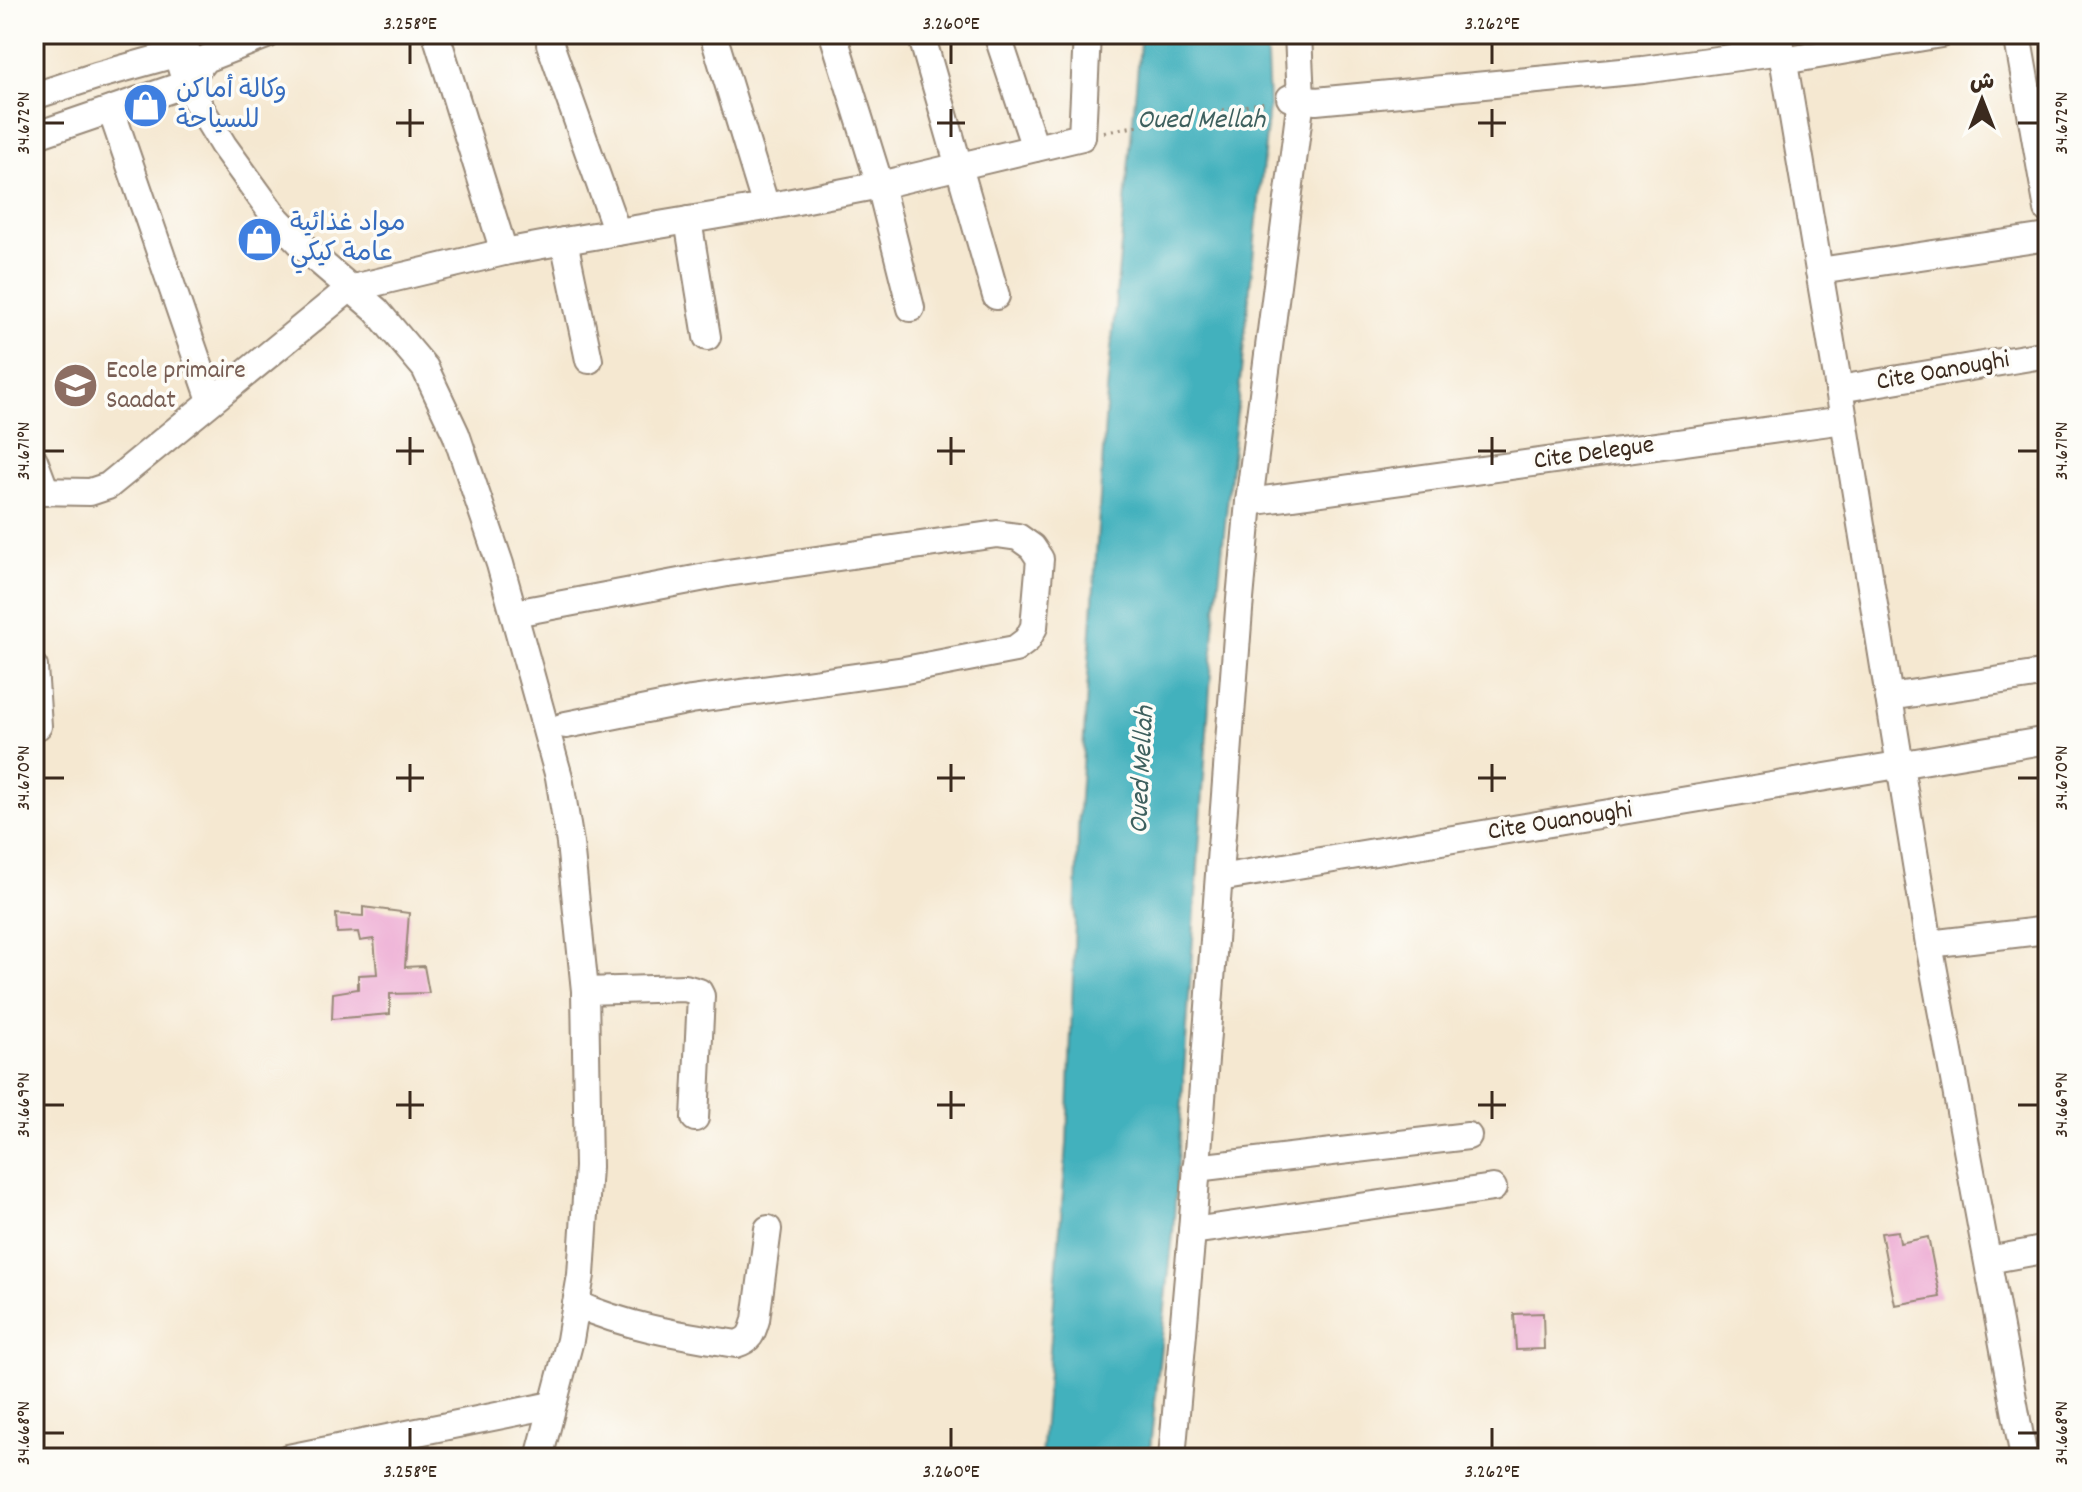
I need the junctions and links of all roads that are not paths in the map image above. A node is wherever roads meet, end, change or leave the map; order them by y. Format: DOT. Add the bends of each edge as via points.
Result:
graph roads {
  1 [pos="269,34"];
  2 [pos="436,34"];
  3 [pos="551,34"];
  4 [pos="713,34"];
  5 [pos="833,34"];
  6 [pos="921,34"];
  7 [pos="997,34"];
  8 [pos="1087,34"];
  9 [pos="1298,34"];
  10 [pos="1941,34"];
  11 [pos="2017,34"];
  12 [pos="173,44"];
  13 [pos="1781,49"];
  14 [pos="205,59"];
  15 [pos="186,84"];
  16 [pos="34,96"];
  17 [pos="1296,98"];
  18 [pos="111,110"];
  19 [pos="34,136"];
  20 [pos="1035,148"];
  21 [pos="960,167"];
  22 [pos="880,185"];
  23 [pos="766,207"];
  24 [pos="2048,210"];
  25 [pos="688,220"];
  26 [pos="617,232"];
  27 [pos="2048,237"];
  28 [pos="564,241"];
  29 [pos="504,252"];
  30 [pos="1819,271"];
  31 [pos="349,289"];
  32 [pos="996,296"];
  33 [pos="911,308"];
  34 [pos="707,337"];
  35 [pos="2048,354"];
  36 [pos="589,360"];
  37 [pos="1839,389"];
  38 [pos="211,400"];
  39 [pos="1844,420"];
  40 [pos="34,460"];
  41 [pos="40,492"];
  42 [pos="1249,502"];
  43 [pos="515,613"];
  44 [pos="34,667"];
  45 [pos="2048,673"];
  46 [pos="1889,697"];
  47 [pos="566,725"];
  48 [pos="38,726"];
  49 [pos="2048,740"];
  50 [pos="1900,766"];
  51 [pos="1219,878"];
  52 [pos="2048,930"];
  53 [pos="1929,944"];
  54 [pos="585,991"];
  55 [pos="695,1118"];
  56 [pos="1468,1136"];
  57 [pos="1196,1168"];
  58 [pos="1493,1188"];
  59 [pos="768,1229"];
  60 [pos="1192,1231"];
  61 [pos="2048,1249"];
  62 [pos="1988,1260"];
  63 [pos="576,1304"];
  64 [pos="552,1405"];
  65 [pos="355,1452"];
  66 [pos="288,1458"];
  67 [pos="539,1458"];
  68 [pos="1172,1458"];
  69 [pos="2024,1458"];
  1 -- 14 [label="street"];
  2 -- 29 [label="street"];
  3 -- 26 [label="street" via="550,44"];
  4 -- 23 [label="street"];
  5 -- 22 [label="street"];
  6 -- 21 [label="street"];
  7 -- 20 [label="street"];
  8 -- 20 [label="street" via="1086,136"];
  9 -- 17 [label="street"];
  10 -- 13 [label="street"];
  11 -- 24 [label="street"];
  12 -- 14 [label="street"];
  12 -- 15 [label="street"];
  12 -- 16 [label="street"];
  13 -- 17 [label="street" via="1627,72 1316,101"];
  13 -- 30 [label="street"];
  14 -- 15 [label="street"];
  15 -- 18 [label="street"];
  15 -- 31 [label="street" via="275,217"];
  17 -- 42 [label="street"];
  18 -- 19 [label="street"];
  18 -- 38 [label="street"];
  20 -- 21 [label="street"];
  21 -- 22 [label="street"];
  21 -- 32 [label="street"];
  22 -- 23 [label="street"];
  22 -- 33 [label="street"];
  23 -- 25 [label="street"];
  25 -- 26 [label="street"];
  25 -- 34 [label="street"];
  26 -- 28 [label="street"];
  27 -- 30 [label="street"];
  28 -- 29 [label="street"];
  28 -- 36 [label="street"];
  29 -- 31 [label="street"];
  30 -- 37 [label="street"];
  31 -- 38 [label="street"];
  31 -- 43 [label="street" via="376,310 425,368 456,434"];
  35 -- 37 [label="street, Cite Oanoughi"];
  37 -- 39 [label="street"];
  38 -- 41 [label="street" via="108,486 90,492"];
  39 -- 42 [label="street, Cite Delegue"];
  39 -- 46 [label="street"];
  40 -- 41 [label="street"];
  42 -- 51 [label="street"];
  43 -- 47 [label="street" via="727,573 997,534 1018,537 1040,559 1034,627 1015,649"];
  43 -- 54 [label="street" via="559,777"];
  44 -- 48 [label="street"];
  45 -- 46 [label="street"];
  46 -- 50 [label="street"];
  49 -- 50 [label="street, Cite Ouanoughi"];
  50 -- 51 [label="street, Cite Ouanoughi"];
  50 -- 53 [label="street"];
  51 -- 57 [label="street"];
  52 -- 53 [label="street"];
  53 -- 62 [label="street"];
  54 -- 55 [label="street" via="699,992"];
  54 -- 63 [label="street" via="588,1167"];
  56 -- 57 [label="street"];
  57 -- 60 [label="street"];
  58 -- 60 [label="street"];
  59 -- 63 [label="street" via="756,1320 747,1341 736,1344 662,1331"];
  60 -- 68 [label="street"];
  61 -- 62 [label="street"];
  62 -- 69 [label="street"];
  63 -- 64 [label="street"];
  64 -- 65 [label="street"];
  64 -- 67 [label="street"];
  65 -- 66 [label="street"];
}
